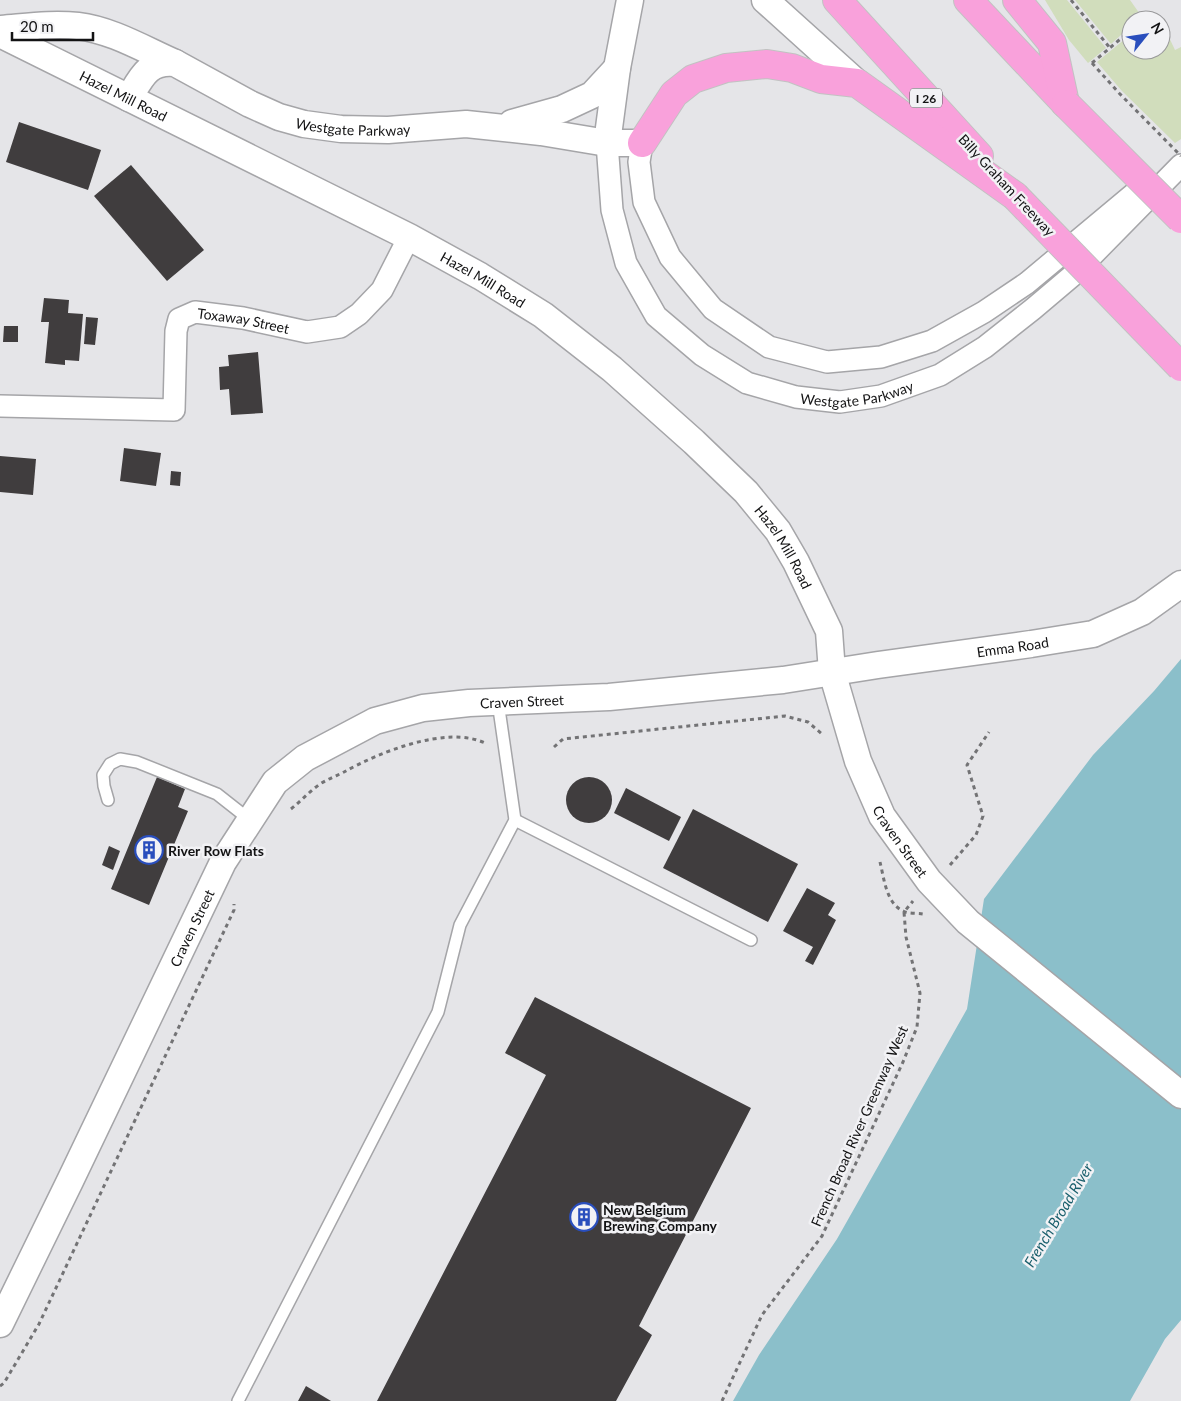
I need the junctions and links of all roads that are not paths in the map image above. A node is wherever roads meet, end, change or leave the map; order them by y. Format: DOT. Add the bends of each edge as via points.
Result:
graph roads {
  1 [pos="630,0"];
  2 [pos="765,0"];
  3 [pos="837,0"];
  4 [pos="968,0"];
  5 [pos="1017,0"];
  6 [pos="0,29"];
  7 [pos="0,34"];
  8 [pos="175,63"];
  9 [pos="617,68"];
  10 [pos="857,83"];
  11 [pos="129,98"];
  12 [pos="1066,104"];
  13 [pos="499,127"];
  14 [pos="608,143"];
  15 [pos="642,143"];
  16 [pos="1181,156"];
  17 [pos="1181,165"];
  18 [pos="1015,196"];
  19 [pos="1181,219"];
  20 [pos="409,237"];
  21 [pos="1181,368"];
  22 [pos="0,406"];
  23 [pos="1181,584"];
  24 [pos="832,672"];
  25 [pos="498,702"];
  26 [pos="108,800"];
  27 [pos="250,820"];
  28 [pos="515,820"];
  29 [pos="751,940"];
  30 [pos="1181,1095"];
  31 [pos="0,1324"];
  32 [pos="238,1401"];
  1 -- 9 [label="street"];
  2 -- 10 [label="street"];
  3 -- 18 [label="highway, Billy Graham Freeway / I 26"];
  4 -- 12 [label="highway"];
  5 -- 12 [label="highway" via="1052,43"];
  6 -- 8 [label="street, Westgate Parkway" via="63,24 80,26 105,33"];
  7 -- 11 [label="street, Hazel Mill Road"];
  8 -- 11 [label="street" via="166,62 147,70"];
  8 -- 13 [label="street, Westgate Parkway" via="257,107 304,124 388,130 466,124"];
  9 -- 13 [label="street" via="592,95 562,110"];
  9 -- 14 [label="street"];
  10 -- 15 [label="highway" via="822,79 792,68 767,64 726,68 692,79 674,94"];
  10 -- 18 [label="highway"];
  11 -- 20 [label="street, Hazel Mill Road"];
  12 -- 19 [label="highway, bridge"];
  13 -- 14 [label="street, Westgate Parkway"];
  14 -- 15 [label="street, Westgate Parkway"];
  14 -- 17 [label="street, Westgate Parkway" via="612,210 626,263 656,316 702,355 747,383 796,397 840,402 881,396 940,375 985,346 1072,276"];
  15 -- 16 [label="street" via="639,162 644,202 670,257 713,309 769,347 827,362 881,358 932,341 984,312 1027,283"];
  18 -- 21 [label="highway, Billy Graham Freeway / I 26, bridge"];
  20 -- 22 [label="street, Toxaway Street" via="382,290 359,314 340,327 307,332 243,318 195,312 179,319 174,410"];
  20 -- 24 [label="street, Hazel Mill Road" via="543,315 612,370 746,492 778,531 811,591 829,631"];
  23 -- 24 [label="street, Emma Road" via="1142,612 1093,634"];
  24 -- 25 [label="street, Craven Street" via="689,690"];
  24 -- 30 [label="street, Craven Street" via="858,761 882,816 929,881 968,922"];
  25 -- 27 [label="street, Craven Street" via="423,708 375,722 305,758 282,776"];
  25 -- 28 [label="lane"];
  26 -- 27 [label="lane" via="104,776 110,764 120,759 137,762 217,794"];
  27 -- 31 [label="street, Craven Street" via="223,862"];
  28 -- 29 [label="lane"];
  28 -- 32 [label="lane" via="460,925 438,1012"];
}
